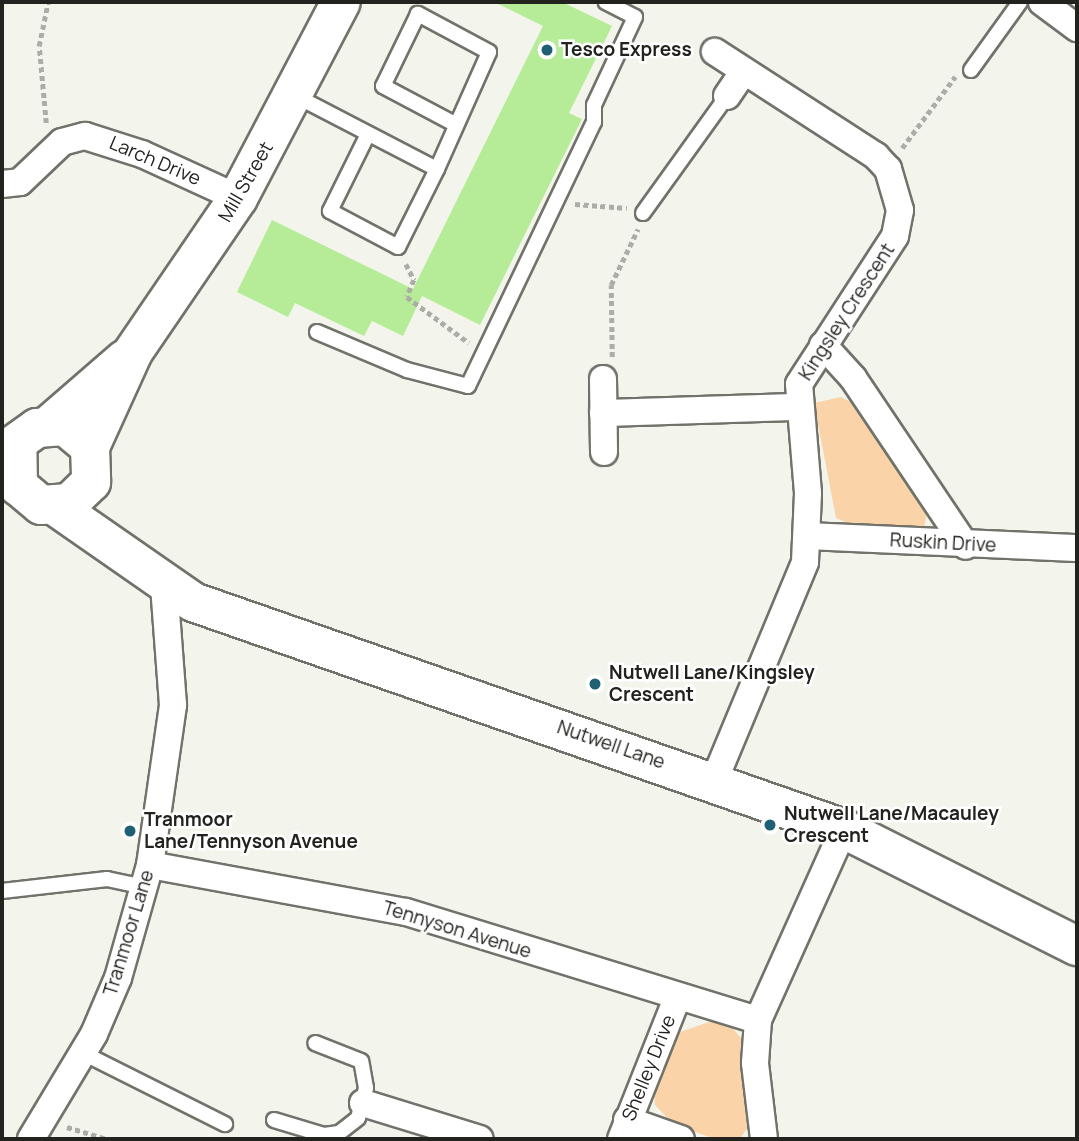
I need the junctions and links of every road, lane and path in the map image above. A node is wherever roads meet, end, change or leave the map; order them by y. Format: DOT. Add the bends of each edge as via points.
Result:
graph roads {
  1 [pos="48,2"];
  2 [pos="341,2"];
  3 [pos="606,2"];
  4 [pos="1020,2"];
  5 [pos="1042,2"];
  6 [pos="1077,28"];
  7 [pos="715,52"];
  8 [pos="971,69"];
  9 [pos="744,71"];
  10 [pos="294,95"];
  11 [pos="727,96"];
  12 [pos="453,123"];
  13 [pos="368,134"];
  14 [pos="52,151"];
  15 [pos="437,169"];
  16 [pos="888,169"];
  17 [pos="2,184"];
  18 [pos="556,194"];
  19 [pos="238,198"];
  20 [pos="643,214"];
  21 [pos="398,247"];
  22 [pos="317,332"];
  23 [pos="823,345"];
  24 [pos="133,352"];
  25 [pos="483,353"];
  26 [pos="603,379"];
  27 [pos="796,407"];
  28 [pos="603,413"];
  29 [pos="50,425"];
  30 [pos="9,450"];
  31 [pos="604,453"];
  32 [pos="92,454"];
  33 [pos="28,499"];
  34 [pos="809,536"];
  35 [pos="966,546"];
  36 [pos="1077,548"];
  37 [pos="152,573"];
  38 [pos="714,780"];
  39 [pos="844,830"];
  40 [pos="147,876"];
  41 [pos="2,891"];
  42 [pos="1077,946"];
  43 [pos="677,998"];
  44 [pos="758,1020"];
  45 [pos="315,1044"];
  46 [pos="83,1053"];
  47 [pos="362,1103"];
  48 [pos="274,1120"];
  49 [pos="225,1124"];
  50 [pos="37,1130"];
  51 [pos="624,1130"];
  52 [pos="107,1139"];
  53 [pos="480,1139"];
  54 [pos="681,1139"];
  55 [pos="764,1139"];
  1 -- 14 [label="path" via="38,88"];
  2 -- 10 [label="street, Mill Street"];
  3 -- 18 [label="lane" via="635,17 594,105 594,122"];
  4 -- 8 [label="lane"];
  5 -- 6 [label="street"];
  7 -- 9 [label="street"];
  8 -- 16 [label="path" via="948,81"];
  9 -- 11 [label="street"];
  9 -- 16 [label="street"];
  10 -- 13 [label="lane"];
  10 -- 19 [label="street, Mill Street"];
  11 -- 20 [label="lane"];
  12 -- 12 [label="lane" via="383,86 418,14 489,52"];
  12 -- 15 [label="lane"];
  13 -- 15 [label="lane"];
  13 -- 21 [label="lane" via="330,211"];
  14 -- 17 [label="street, Larch Drive" via="20,182"];
  14 -- 19 [label="street, Larch Drive" via="62,142 101,138"];
  15 -- 21 [label="lane"];
  16 -- 23 [label="street, Kingsley Crescent" via="900,210 895,236"];
  18 -- 20 [label="path" via="582,208 609,202"];
  18 -- 25 [label="lane"];
  19 -- 24 [label="street, Mill Street"];
  20 -- 26 [label="path" via="611,285 613,365"];
  21 -- 25 [label="path" via="414,280 407,297"];
  22 -- 25 [label="lane" via="407,370 468,386"];
  23 -- 27 [label="street, Kingsley Crescent" via="799,384"];
  23 -- 35 [label="street" via="861,389"];
  24 -- 29 [label="street, Mill Street"];
  24 -- 32 [label="street, Mill Street"];
  26 -- 28 [label="street"];
  27 -- 28 [label="street"];
  27 -- 34 [label="street, Kingsley Crescent"];
  28 -- 31 [label="street"];
  29 -- 30 [label="street"];
  29 -- 32 [label="street" via="77,432"];
  30 -- 33 [label="street" via="13,473"];
  32 -- 33 [label="street" via="83,494"];
  32 -- 37 [label="street, Nutwell Lane" via="103,500"];
  33 -- 37 [label="street, Nutwell Lane"];
  34 -- 35 [label="street, Ruskin Drive"];
  34 -- 38 [label="street, Kingsley Crescent" via="799,579"];
  35 -- 36 [label="street, Ruskin Drive"];
  37 -- 38 [label="street, Nutwell Lane" via="192,602"];
  37 -- 40 [label="street, Tranmoor Lane" via="173,705"];
  38 -- 39 [label="street, Nutwell Lane"];
  39 -- 42 [label="street, Nutwell Lane"];
  39 -- 44 [label="street"];
  40 -- 41 [label="lane"];
  40 -- 43 [label="street, Tennyson Avenue" via="406,912"];
  40 -- 46 [label="street, Tranmoor Lane" via="118,978"];
  43 -- 44 [label="street, Tennyson Avenue"];
  43 -- 51 [label="street, Shelley Drive"];
  44 -- 55 [label="street" via="755,1063"];
  45 -- 47 [label="lane" via="361,1061"];
  46 -- 49 [label="lane"];
  46 -- 50 [label="street, Tranmoor Lane"];
  47 -- 48 [label="lane" via="358,1118 339,1133 309,1133"];
  47 -- 53 [label="street"];
  50 -- 52 [label="path"];
  51 -- 54 [label="street"];
}
